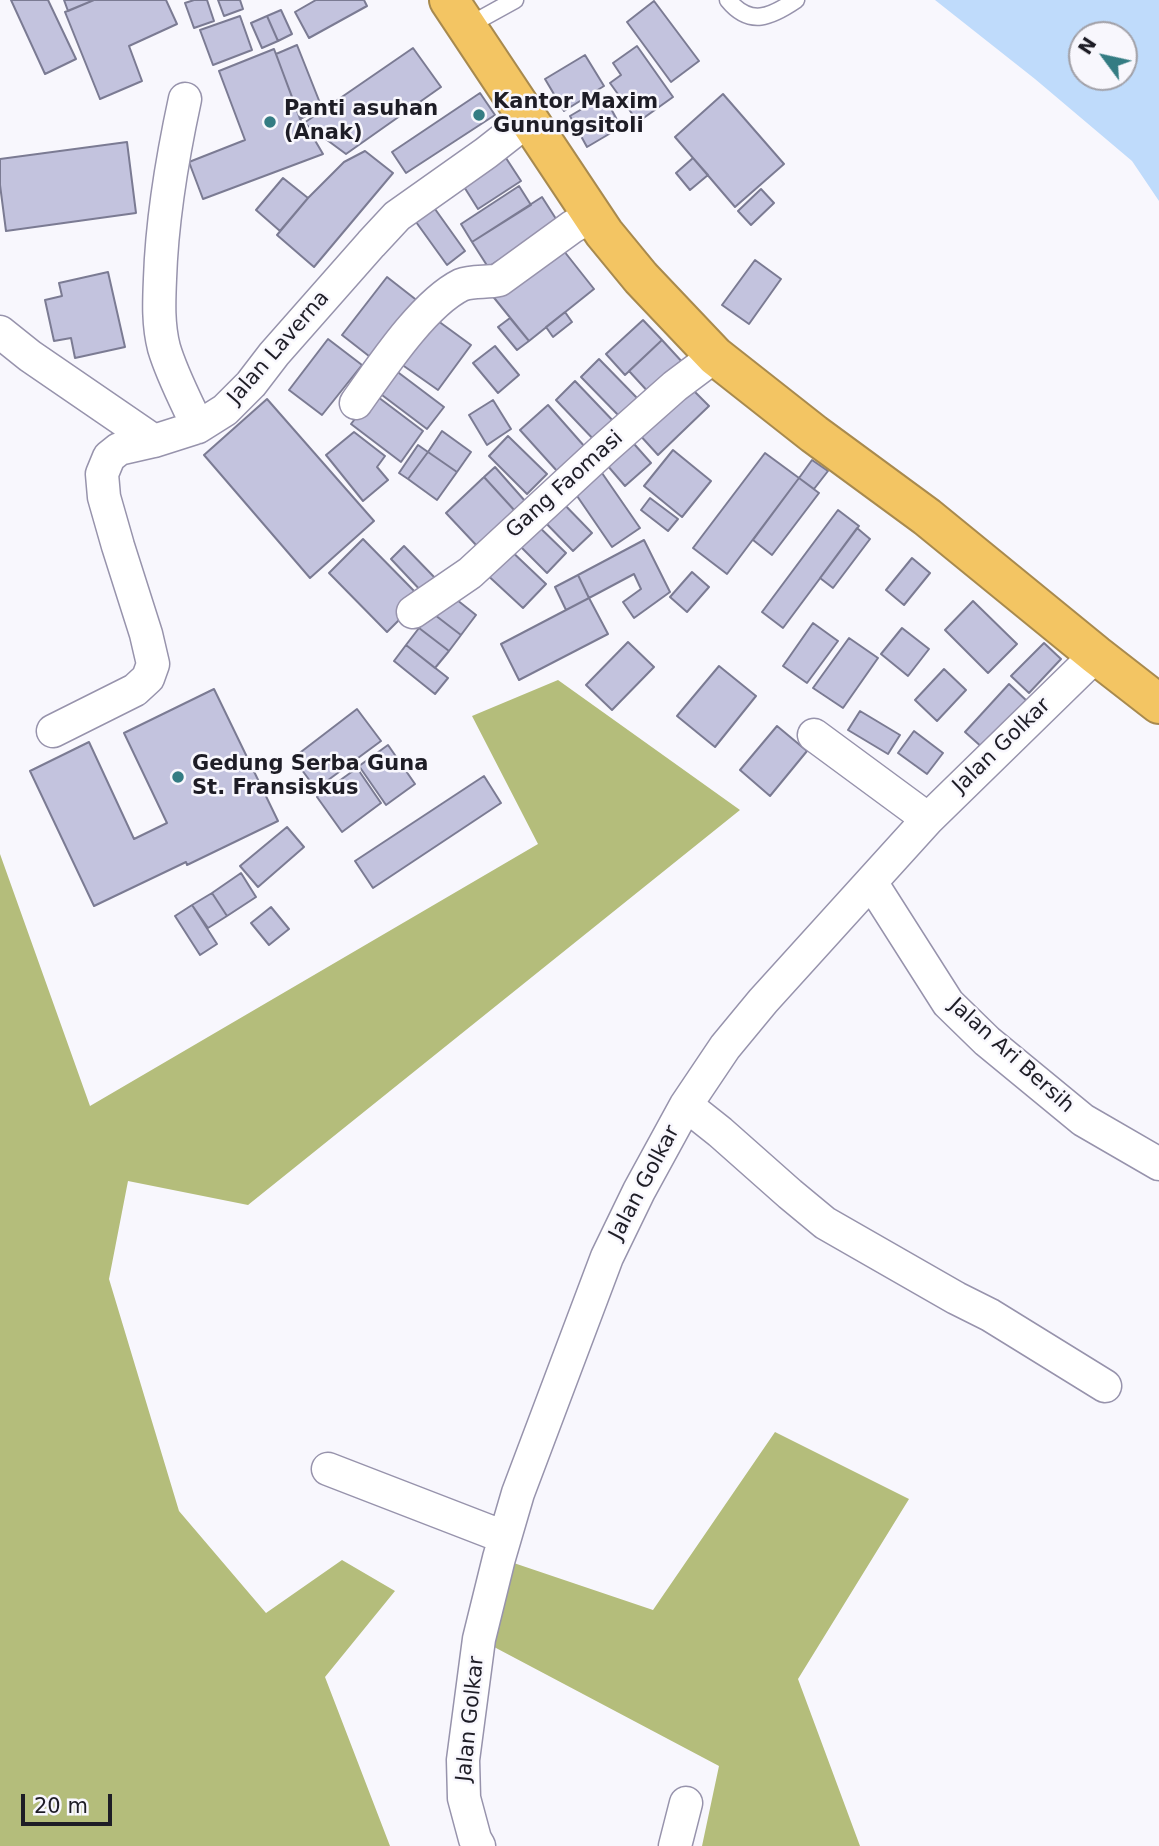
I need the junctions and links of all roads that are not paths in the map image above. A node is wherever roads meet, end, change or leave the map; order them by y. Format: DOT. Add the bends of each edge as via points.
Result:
graph roads {
  1 [pos="515,0"];
  2 [pos="728,0"];
  3 [pos="796,0"];
  4 [pos="458,14"];
  5 [pos="185,99"];
  6 [pos="528,120"];
  7 [pos="593,215"];
  8 [pos="0,332"];
  9 [pos="715,356"];
  10 [pos="356,403"];
  11 [pos="198,427"];
  12 [pos="154,441"];
  13 [pos="413,612"];
  14 [pos="1096,655"];
  15 [pos="1159,704"];
  16 [pos="53,731"];
  17 [pos="814,735"];
  18 [pos="928,819"];
  19 [pos="871,882"];
  20 [pos="686,1105"];
  21 [pos="1159,1164"];
  22 [pos="1105,1386"];
  23 [pos="328,1469"];
  24 [pos="504,1537"];
  25 [pos="686,1803"];
  26 [pos="480,1846"];
  27 [pos="675,1846"];
  1 -- 4 [label="lane"];
  2 -- 3 [label="lane" via="741,13 758,18"];
  4 -- 6 [label="highway"];
  5 -- 11 [label="street" via="165,208 159,324 164,348"];
  6 -- 7 [label="highway"];
  6 -- 11 [label="street, Jalan Laverna" via="397,216 237,398"];
  7 -- 9 [label="highway" via="641,278"];
  7 -- 10 [label="street" via="499,280 465,284 441,300 391,354"];
  8 -- 12 [label="street"];
  9 -- 13 [label="street, Gang Faomasi" via="675,386 470,573"];
  9 -- 14 [label="highway" via="927,517"];
  11 -- 12 [label="street, Jalan Laverna"];
  12 -- 16 [label="street, Jalan Laverna" via="119,449 102,474 118,547 152,654 151,672 135,690"];
  14 -- 15 [label="highway"];
  14 -- 18 [label="street, Jalan Golkar"];
  17 -- 18 [label="street"];
  18 -- 19 [label="street, Jalan Golkar"];
  19 -- 20 [label="street, Jalan Golkar" via="725,1046"];
  19 -- 21 [label="street, Jalan Ari Bersih" via="958,1013 1083,1120"];
  20 -- 22 [label="street" via="825,1223 990,1315"];
  20 -- 24 [label="street, Jalan Golkar" via="607,1257"];
  23 -- 24 [label="street"];
  24 -- 26 [label="street, Jalan Golkar" via="479,1639 463,1760 464,1798"];
  25 -- 27 [label="street"];
}
